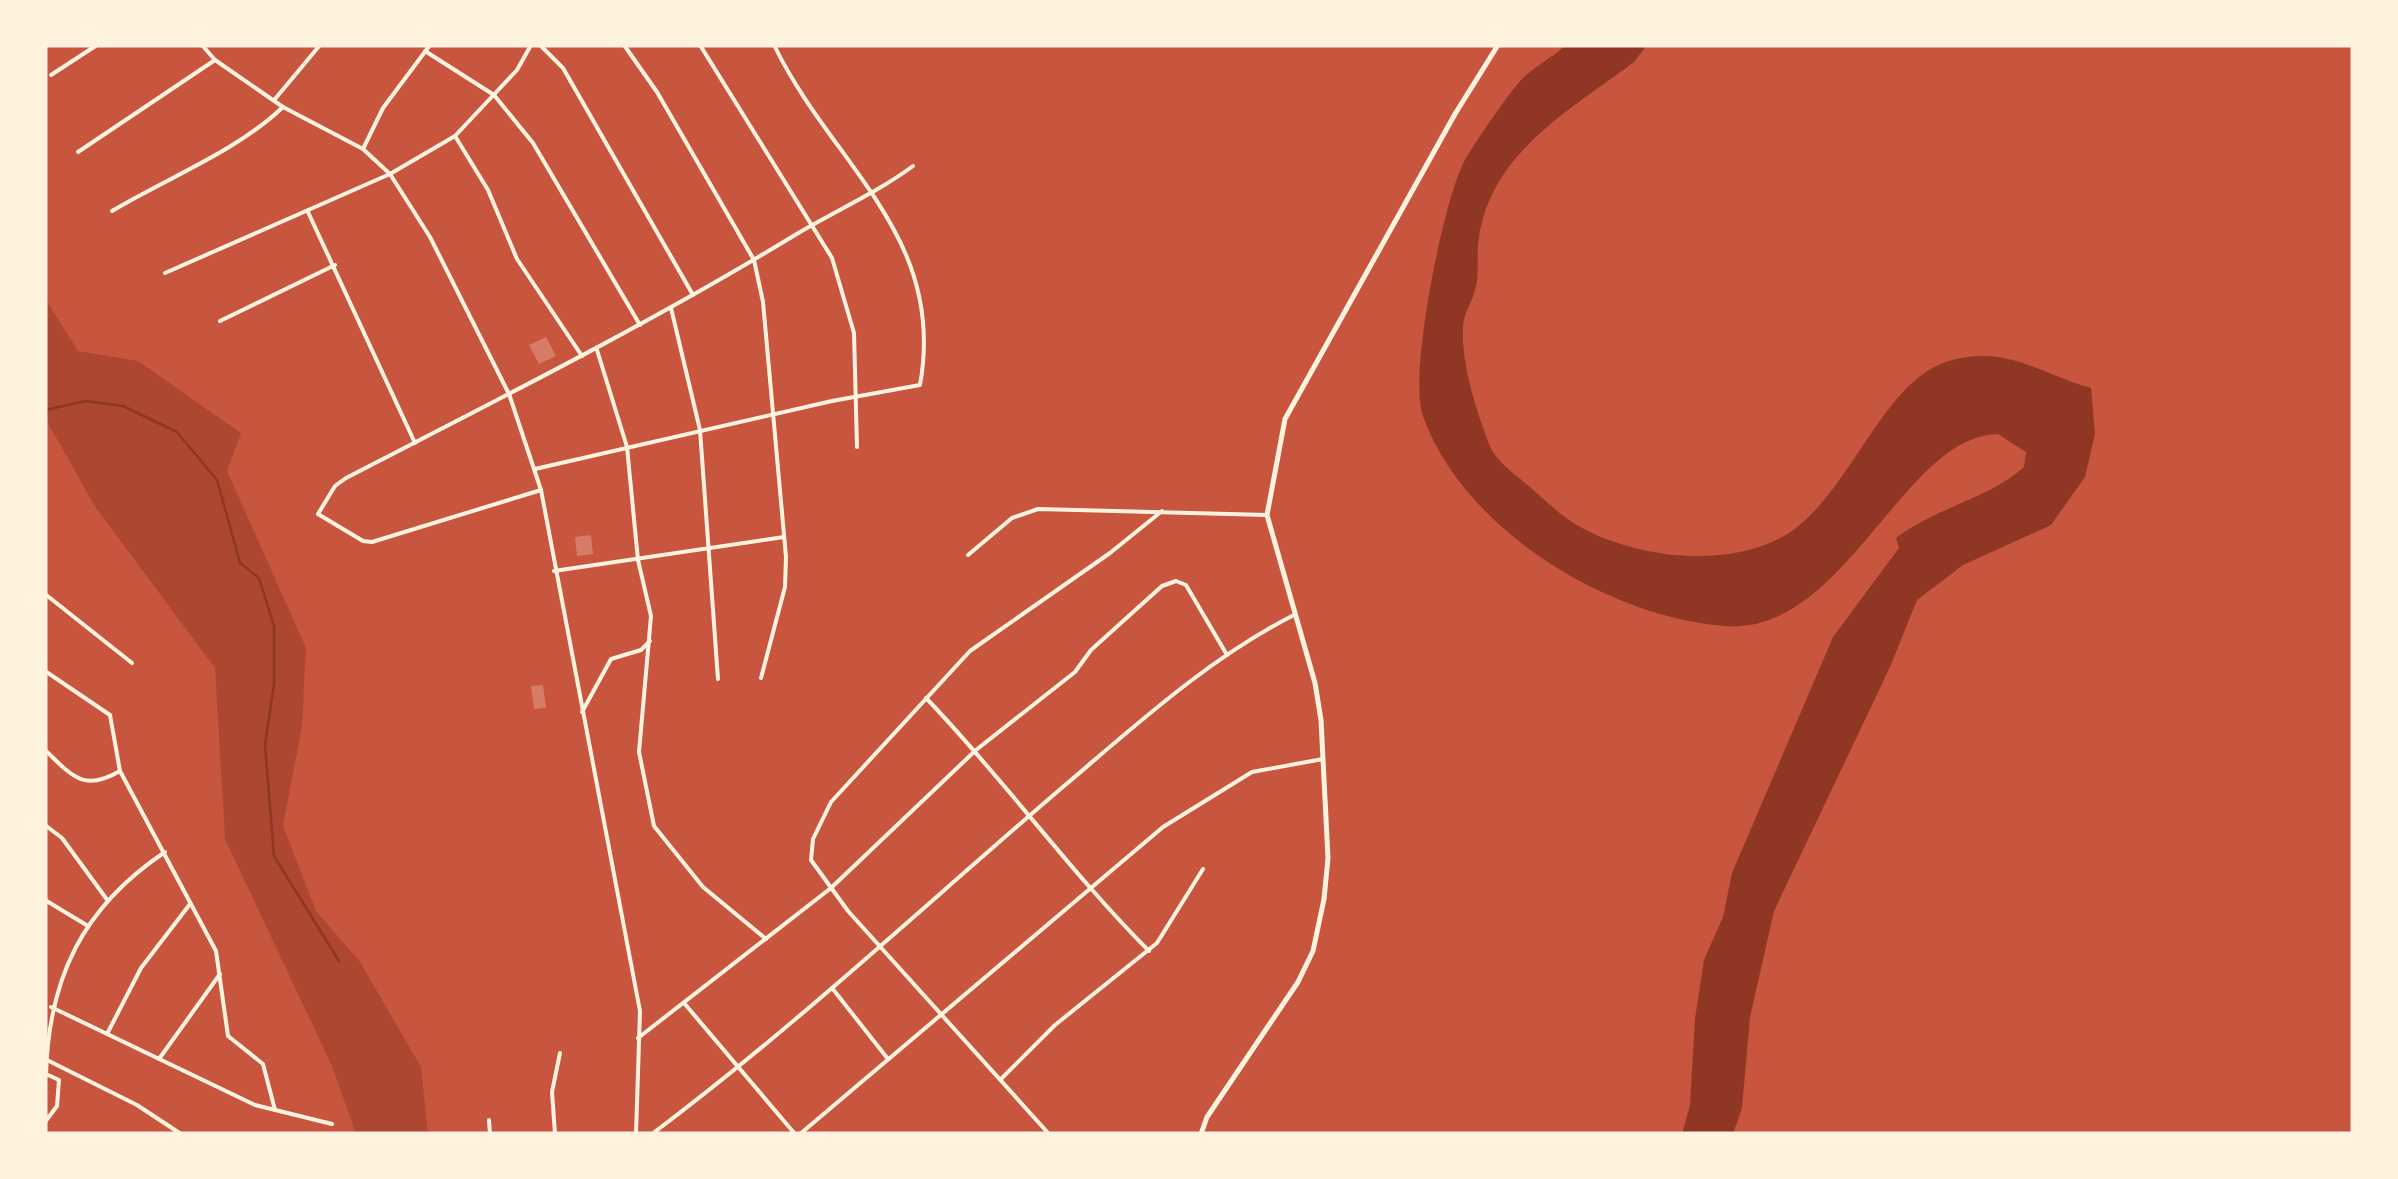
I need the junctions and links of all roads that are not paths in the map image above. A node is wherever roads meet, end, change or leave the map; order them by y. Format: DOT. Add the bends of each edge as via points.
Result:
graph roads {
  1 [pos="97,45"];
  2 [pos="202,45"];
  3 [pos="320,45"];
  4 [pos="430,45"];
  5 [pos="531,45"];
  6 [pos="540,45"];
  7 [pos="624,45"];
  8 [pos="700,45"];
  9 [pos="774,45"];
  10 [pos="1498,45"];
  11 [pos="426,51"];
  12 [pos="215,60"];
  13 [pos="51,74"];
  14 [pos="494,95"];
  15 [pos="274,100"];
  16 [pos="283,107"];
  17 [pos="455,136"];
  18 [pos="364,149"];
  19 [pos="78,152"];
  20 [pos="913,166"];
  21 [pos="390,174"];
  22 [pos="874,196"];
  23 [pos="112,211"];
  24 [pos="308,212"];
  25 [pos="814,224"];
  26 [pos="754,260"];
  27 [pos="334,266"];
  28 [pos="165,273"];
  29 [pos="693,295"];
  30 [pos="671,308"];
  31 [pos="220,321"];
  32 [pos="640,326"];
  33 [pos="596,348"];
  34 [pos="582,356"];
  35 [pos="509,394"];
  36 [pos="855,398"];
  37 [pos="771,416"];
  38 [pos="700,430"];
  39 [pos="415,442"];
  40 [pos="627,446"];
  41 [pos="857,447"];
  42 [pos="534,468"];
  43 [pos="541,490"];
  44 [pos="1162,511"];
  45 [pos="1267,514"];
  46 [pos="784,536"];
  47 [pos="711,544"];
  48 [pos="45,545"];
  49 [pos="968,555"];
  50 [pos="638,560"];
  51 [pos="45,561"];
  52 [pos="554,571"];
  53 [pos="45,594"];
  54 [pos="1294,615"];
  55 [pos="650,641"];
  56 [pos="1227,654"];
  57 [pos="132,663"];
  58 [pos="45,671"];
  59 [pos="718,678"];
  60 [pos="760,678"];
  61 [pos="926,698"];
  62 [pos="582,712"];
  63 [pos="45,750"];
  64 [pos="976,750"];
  65 [pos="1323,758"];
  66 [pos="120,770"];
  67 [pos="1028,816"];
  68 [pos="45,825"];
  69 [pos="165,852"];
  70 [pos="1203,869"];
  71 [pos="830,888"];
  72 [pos="1087,888"];
  73 [pos="45,900"];
  74 [pos="108,901"];
  75 [pos="191,903"];
  76 [pos="90,926"];
  77 [pos="766,939"];
  78 [pos="879,944"];
  79 [pos="1148,951"];
  80 [pos="220,974"];
  81 [pos="831,987"];
  82 [pos="684,1004"];
  83 [pos="51,1007"];
  84 [pos="944,1012"];
  85 [pos="107,1034"];
  86 [pos="636,1040"];
  87 [pos="560,1053"];
  88 [pos="159,1059"];
  89 [pos="888,1059"];
  90 [pos="47,1060"];
  91 [pos="740,1068"];
  92 [pos="1002,1078"];
  93 [pos="274,1110"];
  94 [pos="489,1120"];
  95 [pos="45,1122"];
  96 [pos="332,1124"];
  97 [pos="181,1134"];
  98 [pos="490,1134"];
  99 [pos="555,1134"];
  100 [pos="636,1134"];
  101 [pos="652,1134"];
  102 [pos="797,1134"];
  103 [pos="1049,1134"];
  104 [pos="1201,1134"];
  1 -- 13 [label="street"];
  2 -- 12 [label="street"];
  3 -- 15 [label="street"];
  4 -- 11 [label="street"];
  5 -- 14 [label="street"];
  6 -- 29 [label="street" via="572,84"];
  7 -- 26 [label="street"];
  8 -- 25 [label="street"];
  9 -- 22 [label="street"];
  10 -- 45 [label="street" via="1285,419"];
  11 -- 14 [label="street"];
  11 -- 18 [label="street" via="383,108"];
  12 -- 15 [label="street"];
  12 -- 19 [label="street"];
  14 -- 17 [label="street"];
  14 -- 32 [label="street" via="533,143"];
  15 -- 16 [label="street"];
  16 -- 18 [label="street"];
  16 -- 23 [label="street" via="243,142"];
  17 -- 21 [label="street"];
  17 -- 34 [label="street" via="517,258"];
  18 -- 21 [label="street"];
  20 -- 22 [label="street"];
  21 -- 24 [label="street"];
  21 -- 35 [label="street" via="430,236"];
  22 -- 25 [label="street"];
  22 -- 36 [label="street" via="911,260 924,329 920,386"];
  24 -- 27 [label="street"];
  24 -- 28 [label="street"];
  25 -- 26 [label="street"];
  25 -- 36 [label="street" via="832,258 854,333"];
  26 -- 29 [label="street"];
  26 -- 37 [label="street"];
  27 -- 31 [label="street"];
  27 -- 39 [label="street"];
  29 -- 30 [label="street"];
  30 -- 32 [label="street"];
  30 -- 38 [label="street"];
  32 -- 33 [label="street"];
  33 -- 34 [label="street"];
  33 -- 40 [label="street"];
  34 -- 35 [label="street"];
  35 -- 39 [label="street"];
  35 -- 42 [label="street"];
  36 -- 37 [label="street"];
  36 -- 41 [label="street"];
  37 -- 38 [label="street"];
  37 -- 46 [label="street"];
  38 -- 40 [label="street"];
  38 -- 47 [label="street"];
  39 -- 43 [label="street" via="335,486 318,514 372,542"];
  40 -- 42 [label="street"];
  40 -- 50 [label="street"];
  42 -- 43 [label="street"];
  43 -- 52 [label="street"];
  44 -- 45 [label="street"];
  44 -- 49 [label="street" via="1024,512"];
  44 -- 61 [label="street" via="970,651"];
  45 -- 54 [label="street"];
  46 -- 47 [label="street"];
  46 -- 60 [label="street" via="786,587"];
  47 -- 50 [label="street"];
  47 -- 59 [label="street"];
  48 -- 51 [label="street"];
  50 -- 52 [label="street"];
  50 -- 55 [label="street"];
  52 -- 62 [label="street"];
  53 -- 57 [label="street"];
  54 -- 56 [label="street"];
  54 -- 65 [label="street" via="1315,682"];
  55 -- 62 [label="street" via="611,658"];
  55 -- 77 [label="street" via="639,752 654,826 703,887"];
  56 -- 64 [label="street" via="1186,585 1168,583 1076,672"];
  56 -- 67 [label="street"];
  58 -- 66 [label="street" via="110,715"];
  61 -- 64 [label="street"];
  61 -- 71 [label="street" via="825,814 810,851"];
  62 -- 86 [label="street" via="640,1011"];
  63 -- 66 [label="street" via="86,783"];
  64 -- 67 [label="street"];
  64 -- 71 [label="street"];
  65 -- 72 [label="street" via="1252,772 1207,796"];
  65 -- 104 [label="street" via="1328,858 1313,951"];
  66 -- 69 [label="street"];
  67 -- 72 [label="street"];
  67 -- 78 [label="street"];
  68 -- 74 [label="street"];
  69 -- 74 [label="street"];
  69 -- 75 [label="street"];
  70 -- 79 [label="street"];
  71 -- 77 [label="street"];
  71 -- 78 [label="street"];
  72 -- 79 [label="street"];
  72 -- 84 [label="street"];
  73 -- 76 [label="street"];
  74 -- 76 [label="street"];
  75 -- 80 [label="street"];
  75 -- 85 [label="street" via="141,968"];
  76 -- 83 [label="street"];
  77 -- 82 [label="street"];
  78 -- 81 [label="street"];
  78 -- 84 [label="street"];
  79 -- 92 [label="street" via="1055,1025"];
  80 -- 88 [label="street"];
  80 -- 93 [label="street" via="228,1036 263,1064"];
  81 -- 89 [label="street"];
  81 -- 91 [label="street"];
  82 -- 86 [label="street"];
  82 -- 91 [label="street"];
  83 -- 85 [label="street"];
  83 -- 90 [label="street"];
  84 -- 89 [label="street"];
  84 -- 92 [label="street"];
  85 -- 88 [label="street"];
  86 -- 100 [label="street"];
  87 -- 99 [label="street" via="552,1092"];
  88 -- 93 [label="street"];
  89 -- 102 [label="street"];
  90 -- 95 [label="street" via="46,1074 59,1080 57,1106"];
  90 -- 97 [label="street"];
  91 -- 101 [label="street"];
  91 -- 102 [label="street"];
  92 -- 103 [label="street"];
  93 -- 96 [label="street"];
  94 -- 98 [label="street"];
}
